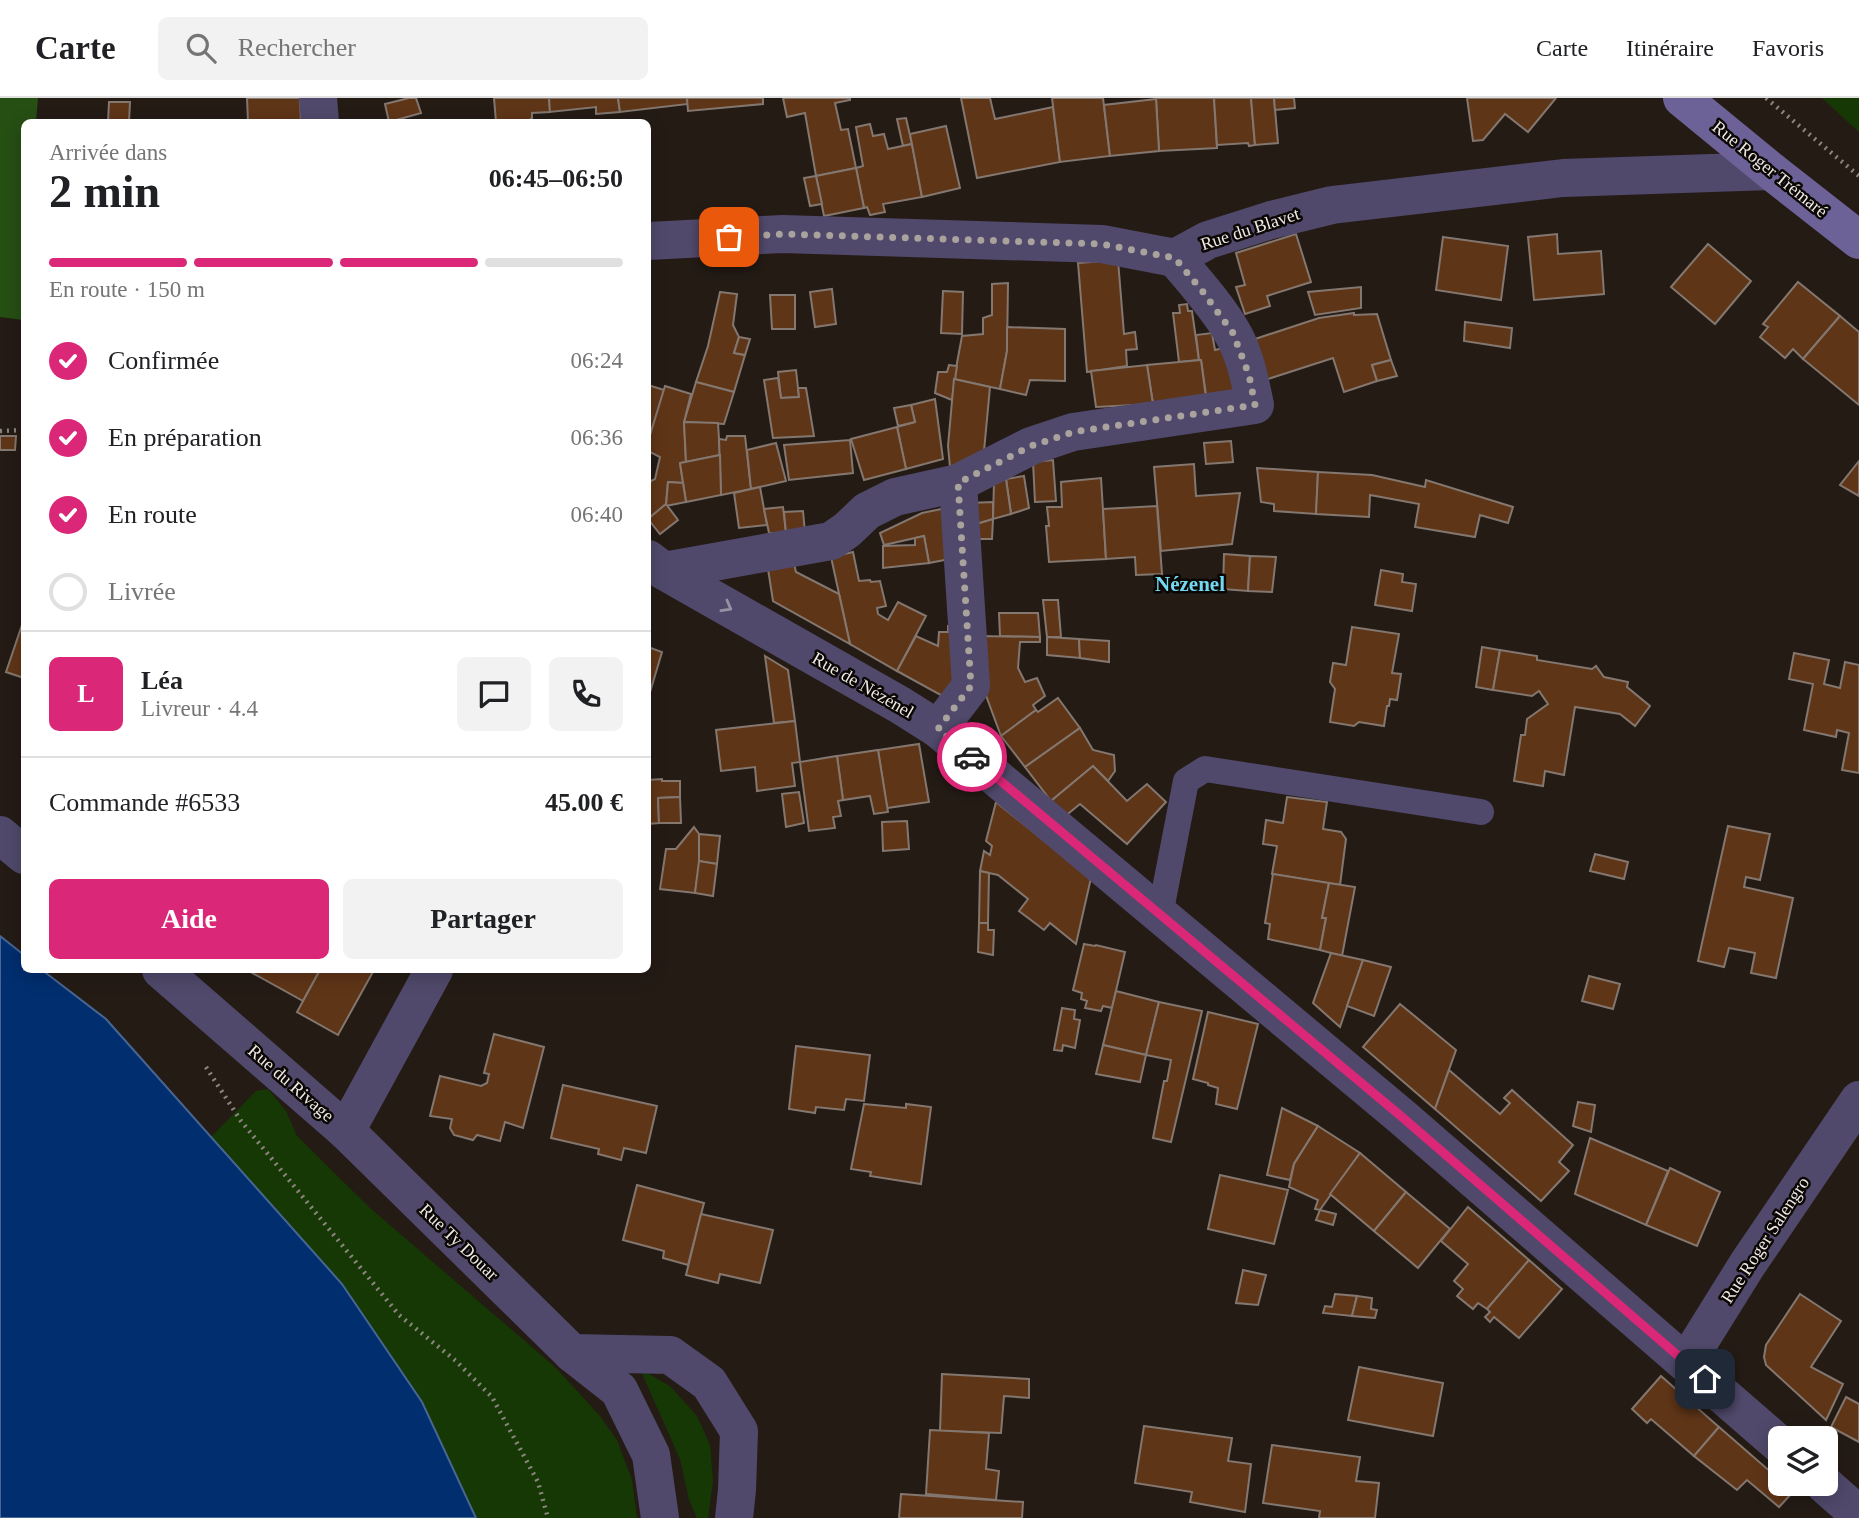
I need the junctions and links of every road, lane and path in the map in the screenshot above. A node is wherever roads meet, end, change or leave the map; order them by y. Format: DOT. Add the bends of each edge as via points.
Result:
graph roads {
  1 [pos="318,98"];
  2 [pos="1682,98"];
  3 [pos="1766,98"];
  4 [pos="320,119"];
  5 [pos="1771,171"];
  6 [pos="1859,176"];
  7 [pos="1859,240"];
  8 [pos="651,241"];
  9 [pos="1175,258"];
  10 [pos="0,430"];
  11 [pos="21,430"];
  12 [pos="958,483"];
  13 [pos="656,565"];
  14 [pos="938,729"];
  15 [pos="1480,812"];
  16 [pos="0,835"];
  17 [pos="21,852"];
  18 [pos="1160,915"];
  19 [pos="163,973"];
  20 [pos="431,973"];
  21 [pos="203,1063"];
  22 [pos="1855,1113"];
  23 [pos="346,1131"];
  24 [pos="572,1353"];
  25 [pos="1686,1363"];
  26 [pos="1768,1435"];
  27 [pos="1838,1496"];
  28 [pos="1859,1515"];
  29 [pos="548,1518"];
  30 [pos="660,1518"];
  31 [pos="733,1518"];
  1 -- 4 [label="street"];
  2 -- 5 [label="street, Rue Roger Trémaré"];
  3 -- 6 [label="path"];
  5 -- 7 [label="street, Rue Roger Trémaré"];
  5 -- 9 [label="street, Rue du Blavet" via="1563,178 1332,205 1209,240"];
  8 -- 9 [label="street" via="797,234 1102,244"];
  9 -- 12 [label="street" via="1233,333 1255,405 1073,432 1031,446"];
  10 -- 11 [label="path"];
  12 -- 13 [label="street" via="895,497 867,512 831,541"];
  12 -- 14 [label="street" via="971,686"];
  13 -- 14 [label="street, Rue de Nézénel, one-way"];
  14 -- 18 [label="street, Rue de Nézénel"];
  15 -- 18 [label="lane" via="1205,769 1186,781"];
  16 -- 17 [label="street"];
  18 -- 25 [label="street, Rue de Nézénel"];
  19 -- 23 [label="street, Rue du Rivage"];
  20 -- 23 [label="street, Rue du Rivage"];
  21 -- 29 [label="path" via="241,1121 399,1315 492,1397 538,1482"];
  22 -- 25 [label="street, Rue Roger Salengro" via="1746,1265"];
  23 -- 24 [label="street, Rue Ty Douar"];
  24 -- 30 [label="street, Rue Ty Douar" via="619,1390 651,1455"];
  24 -- 31 [label="street" via="670,1355 709,1383 739,1430"];
  25 -- 26 [label="street, Rue de Nézénel"];
  27 -- 28 [label="street"];
}
